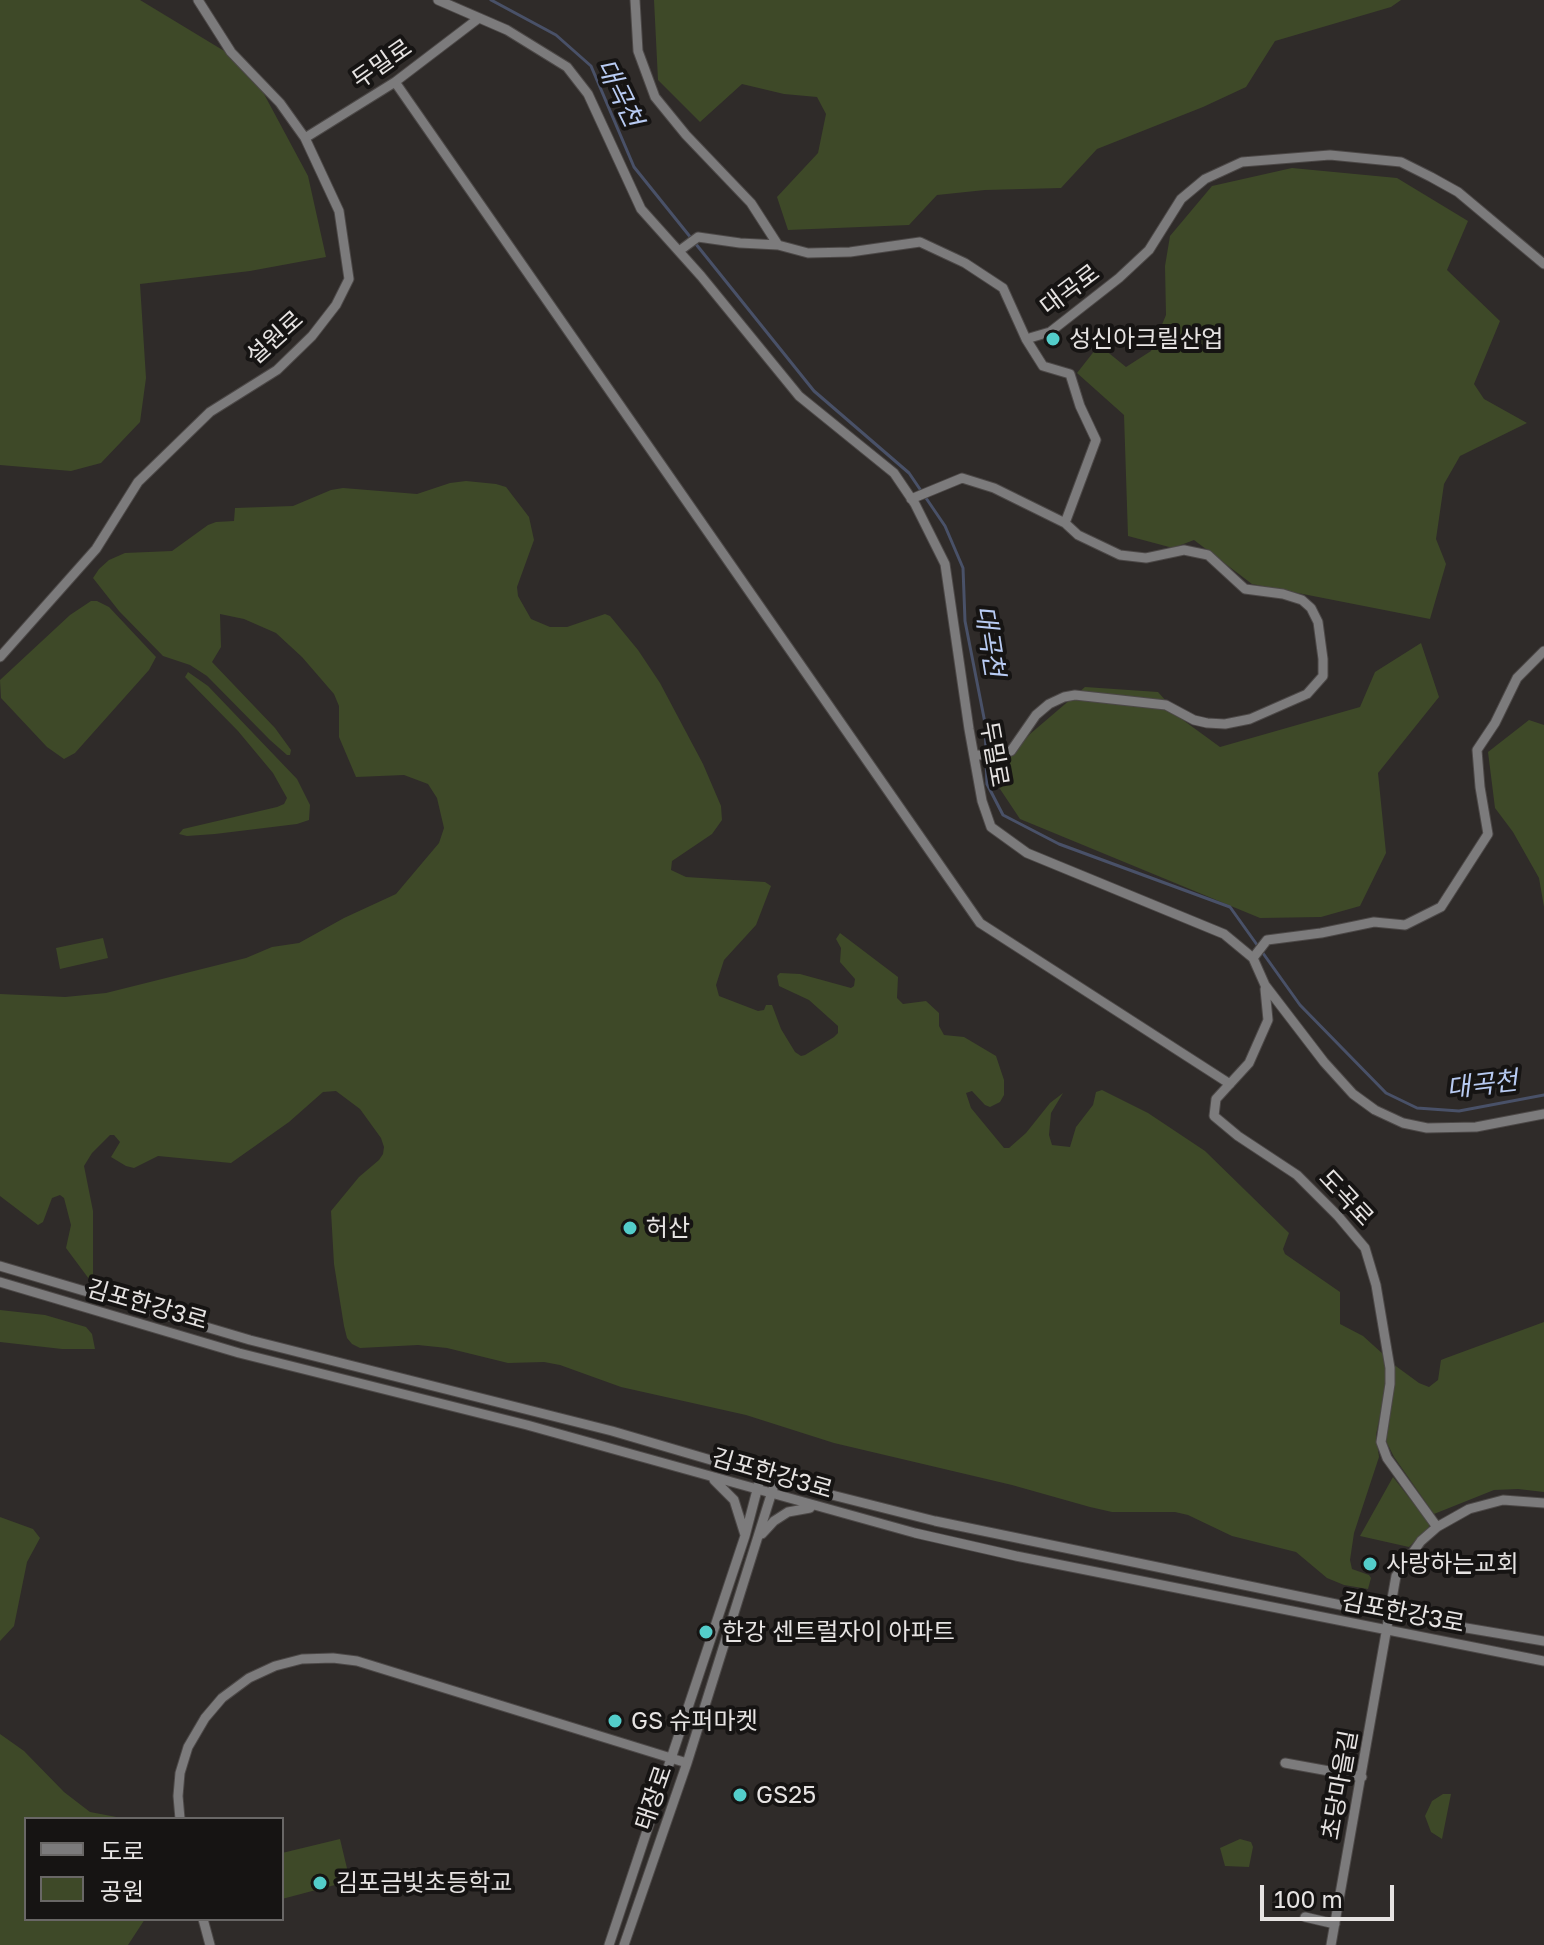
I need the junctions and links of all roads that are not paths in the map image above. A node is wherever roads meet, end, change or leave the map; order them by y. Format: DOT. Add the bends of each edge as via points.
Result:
graph roads {
  1 [pos="198,0"];
  2 [pos="438,0"];
  3 [pos="635,0"];
  4 [pos="479,18"];
  5 [pos="395,82"];
  6 [pos="305,138"];
  7 [pos="778,245"];
  8 [pos="679,251"];
  9 [pos="1544,264"];
  10 [pos="1026,339"];
  11 [pos="914,498"];
  12 [pos="1065,523"];
  13 [pos="1544,651"];
  14 [pos="0,657"];
  15 [pos="977,755"];
  16 [pos="1255,956"];
  17 [pos="1265,985"];
  18 [pos="1230,1084"];
  19 [pos="1544,1114"];
  20 [pos="0,1266"];
  21 [pos="0,1282"];
  22 [pos="761,1475"];
  23 [pos="712,1478"];
  24 [pos="776,1479"];
  25 [pos="757,1490"];
  26 [pos="772,1494"];
  27 [pos="1544,1503"];
  28 [pos="817,1507"];
  29 [pos="1437,1527"];
  30 [pos="745,1536"];
  31 [pos="759,1536"];
  32 [pos="1389,1615"];
  33 [pos="1387,1631"];
  34 [pos="1544,1641"];
  35 [pos="1544,1661"];
  36 [pos="673,1758"];
  37 [pos="687,1763"];
  38 [pos="1285,1763"];
  39 [pos="1362,1777"];
  40 [pos="180,1817"];
  41 [pos="1305,1917"];
  42 [pos="204,1921"];
  43 [pos="1335,1924"];
  44 [pos="210,1945"];
  45 [pos="609,1945"];
  46 [pos="624,1945"];
  47 [pos="1331,1945"];
  1 -- 6 [label="street, 설원로" via="231,52"];
  2 -- 4 [label="street, 두밀로"];
  3 -- 7 [label="street" via="638,51 655,97 751,203"];
  4 -- 5 [label="street, 두밀로"];
  4 -- 8 [label="street, 두밀로" via="567,67 588,94 641,209"];
  5 -- 6 [label="street, 두밀로"];
  5 -- 18 [label="street" via="980,923"];
  6 -- 14 [label="street, 설원로" via="339,211 345,240 349,279 336,305 277,370 210,412 138,482 96,549"];
  7 -- 8 [label="street, 대곡로" via="698,237"];
  7 -- 10 [label="street, 대곡로" via="808,253 920,242 1003,288"];
  8 -- 11 [label="street, 두밀로" via="799,396 894,473"];
  9 -- 10 [label="street, 대곡로" via="1458,192 1401,162 1330,155 1242,162 1205,179 1181,199 1149,250 1119,278 1050,332"];
  10 -- 12 [label="street" via="1043,366 1070,374 1096,440"];
  11 -- 12 [label="street" via="962,478"];
  11 -- 15 [label="street, 두밀로" via="945,564"];
  12 -- 15 [label="street" via="1120,555 1146,558 1184,550 1208,555 1245,589 1302,600 1318,622 1323,676 1307,694 1225,724 1194,720 1166,705 1064,697 1036,715 1011,751"];
  13 -- 16 [label="street" via="1517,678 1477,750 1488,834 1441,907 1405,925 1374,922 1267,940"];
  15 -- 16 [label="street, 두밀로" via="991,827 1027,853 1224,934"];
  16 -- 17 [label="street, 두밀로"];
  17 -- 18 [label="street" via="1268,1020 1249,1063"];
  17 -- 19 [label="street, 두밀로" via="1353,1094 1389,1117 1427,1128 1476,1127"];
  18 -- 29 [label="street, 도곡로" via="1216,1099 1214,1116 1297,1175 1365,1248 1391,1376 1380,1435 1383,1449"];
  20 -- 22 [label="street, 김포한강3로" via="250,1340 612,1431"];
  21 -- 23 [label="street, 김포한강3로" via="239,1353"];
  22 -- 24 [label="street, 김포한강3로"];
  22 -- 25 [label="street"];
  23 -- 25 [label="street, 김포한강3로"];
  23 -- 30 [label="street" via="734,1500"];
  24 -- 26 [label="street, 태장로"];
  24 -- 32 [label="street, 김포한강3로" via="1032,1543"];
  25 -- 26 [label="street, 김포한강3로"];
  25 -- 30 [label="street"];
  26 -- 28 [label="street, 김포한강3로"];
  26 -- 31 [label="street, 태장로"];
  27 -- 29 [label="street, 초당마을길" via="1481,1504"];
  28 -- 31 [label="street" via="788,1512"];
  28 -- 33 [label="street, 김포한강3로" via="1016,1556"];
  29 -- 32 [label="street, 초당마을길" via="1399,1569"];
  30 -- 36 [label="street"];
  31 -- 37 [label="street, 태장로"];
  32 -- 33 [label="street, 초당마을길"];
  32 -- 34 [label="street, 김포한강3로"];
  33 -- 35 [label="street, 김포한강3로"];
  33 -- 39 [label="street, 초당마을길"];
  36 -- 37 [label="street"];
  36 -- 40 [label="street" via="357,1661 302,1659 249,1678 205,1718 180,1773"];
  36 -- 45 [label="street"];
  37 -- 46 [label="street, 태장로"];
  38 -- 39 [label="street"];
  39 -- 43 [label="street, 초당마을길"];
  41 -- 43 [label="street"];
  42 -- 44 [label="street"];
  43 -- 47 [label="street, 초당마을길"];
}
